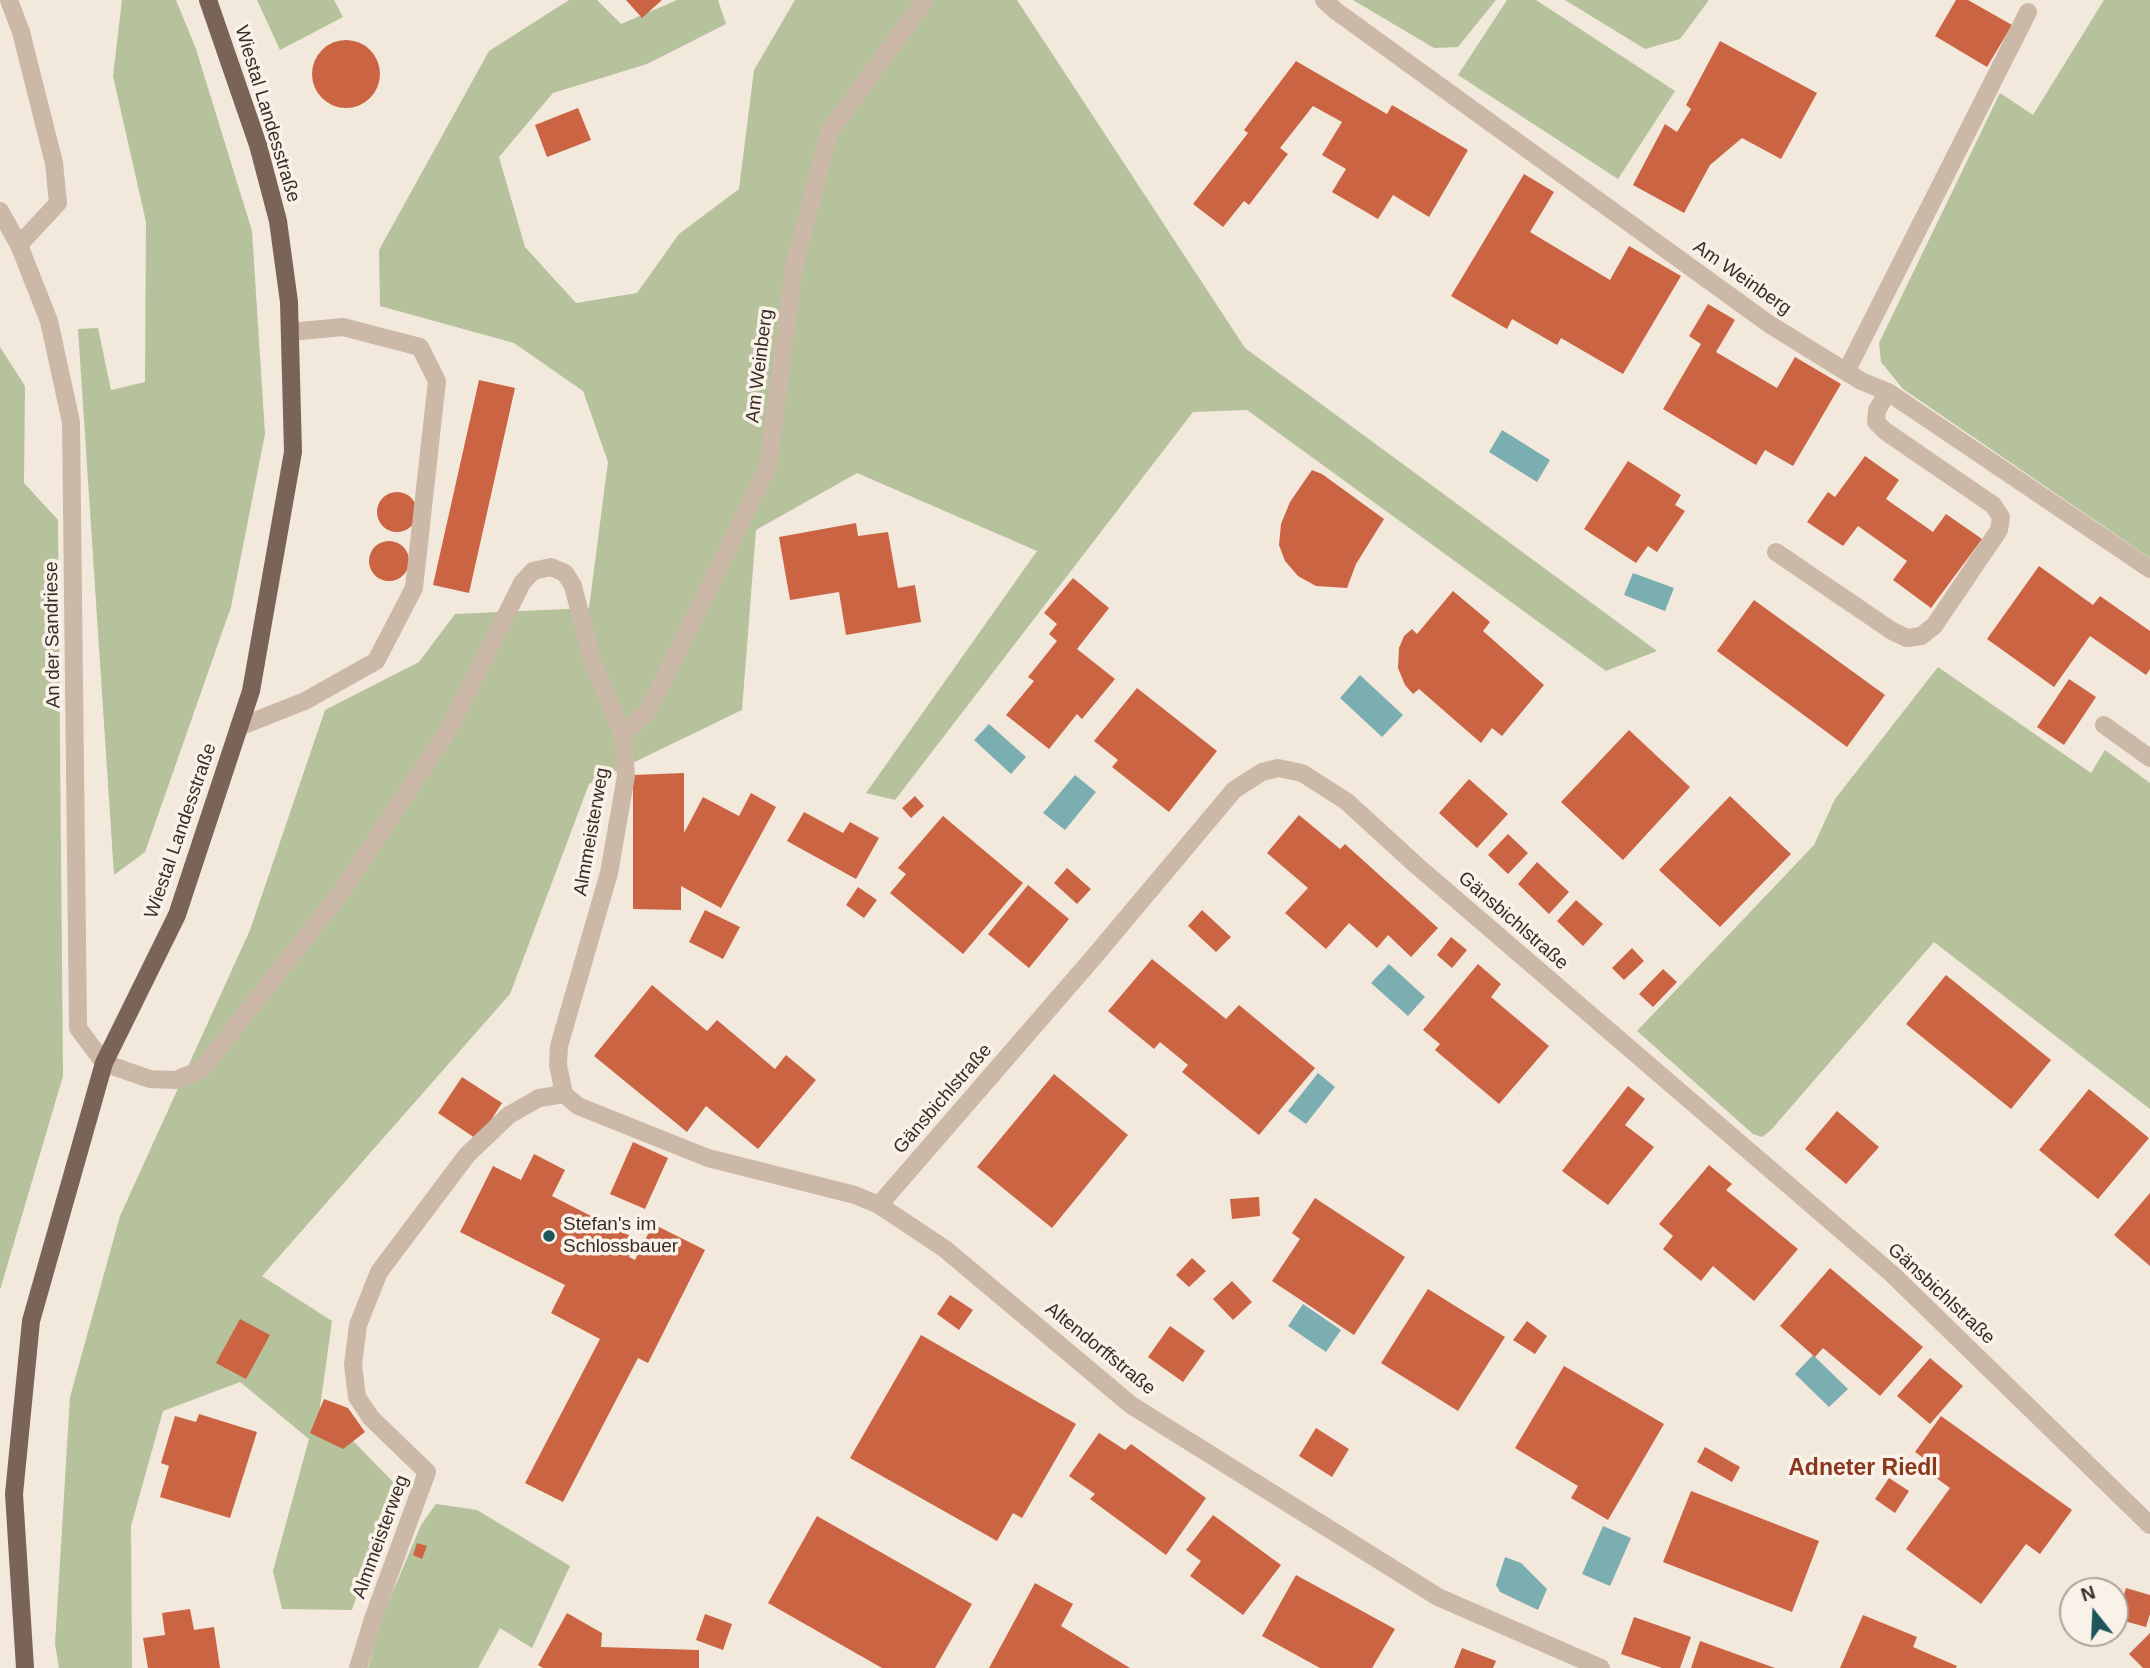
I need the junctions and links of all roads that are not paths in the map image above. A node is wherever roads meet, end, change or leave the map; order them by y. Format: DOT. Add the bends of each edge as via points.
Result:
graph roads {
  1 [pos="9,0"];
  2 [pos="208,0"];
  3 [pos="925,0"];
  4 [pos="1324,0"];
  5 [pos="2028,12"];
  6 [pos="0,211"];
  7 [pos="19,245"];
  8 [pos="289,332"];
  9 [pos="1846,372"];
  10 [pos="1888,391"];
  11 [pos="1776,552"];
  12 [pos="2150,569"];
  13 [pos="2104,725"];
  14 [pos="239,727"];
  15 [pos="622,735"];
  16 [pos="2150,758"];
  17 [pos="104,1063"];
  18 [pos="564,1094"];
  19 [pos="880,1205"];
  20 [pos="2150,1525"];
  21 [pos="25,1668"];
  22 [pos="358,1668"];
  23 [pos="1601,1668"];
  1 -- 7 [label="street" via="54,163 58,203"];
  2 -- 8 [label="main road, Wiestal Landesstraße" via="258,145 278,221"];
  3 -- 15 [label="street, Am Weinberg" via="829,132 794,267 768,467 656,695 646,713"];
  4 -- 9 [label="street, Am Weinberg" via="1769,324"];
  5 -- 9 [label="street"];
  6 -- 7 [label="street, An der Sandriese"];
  7 -- 17 [label="street, An der Sandriese" via="49,321 71,422 78,1028"];
  8 -- 14 [label="main road, Wiestal Landesstraße" via="293,452 251,691"];
  8 -- 14 [label="street" via="343,327 420,347 437,381 414,588 376,661 304,701"];
  9 -- 10 [label="street, Am Weinberg"];
  10 -- 11 [label="street" via="1875,422 1993,505 2001,517 1999,530 1934,626 1921,636 1907,638 1892,631"];
  10 -- 12 [label="street, Am Weinberg"];
  13 -- 16 [label="street"];
  14 -- 17 [label="main road, Wiestal Landesstraße" via="177,915"];
  15 -- 17 [label="street, Almmeisterweg" via="593,663 573,586 565,573 551,566 533,571 522,583 449,729 354,873 202,1069 176,1080 149,1079"];
  15 -- 18 [label="street, Almmeisterweg" via="626,776 609,873 559,1046"];
  17 -- 21 [label="main road, Wiestal Landesstraße" via="32,1321 14,1494"];
  18 -- 19 [label="street, Altendorffstraße" via="578,1106 708,1158"];
  18 -- 22 [label="street, Almmeisterweg" via="539,1098 509,1115 467,1155 379,1272 358,1325 353,1365 358,1397 371,1418 427,1472"];
  19 -- 20 [label="street, Gänsbichlstraße" via="1234,790 1262,772 1279,768 1302,774 1346,801 1892,1274"];
  19 -- 23 [label="street, Altendorffstraße" via="945,1249 1131,1405 1438,1597"];
}
